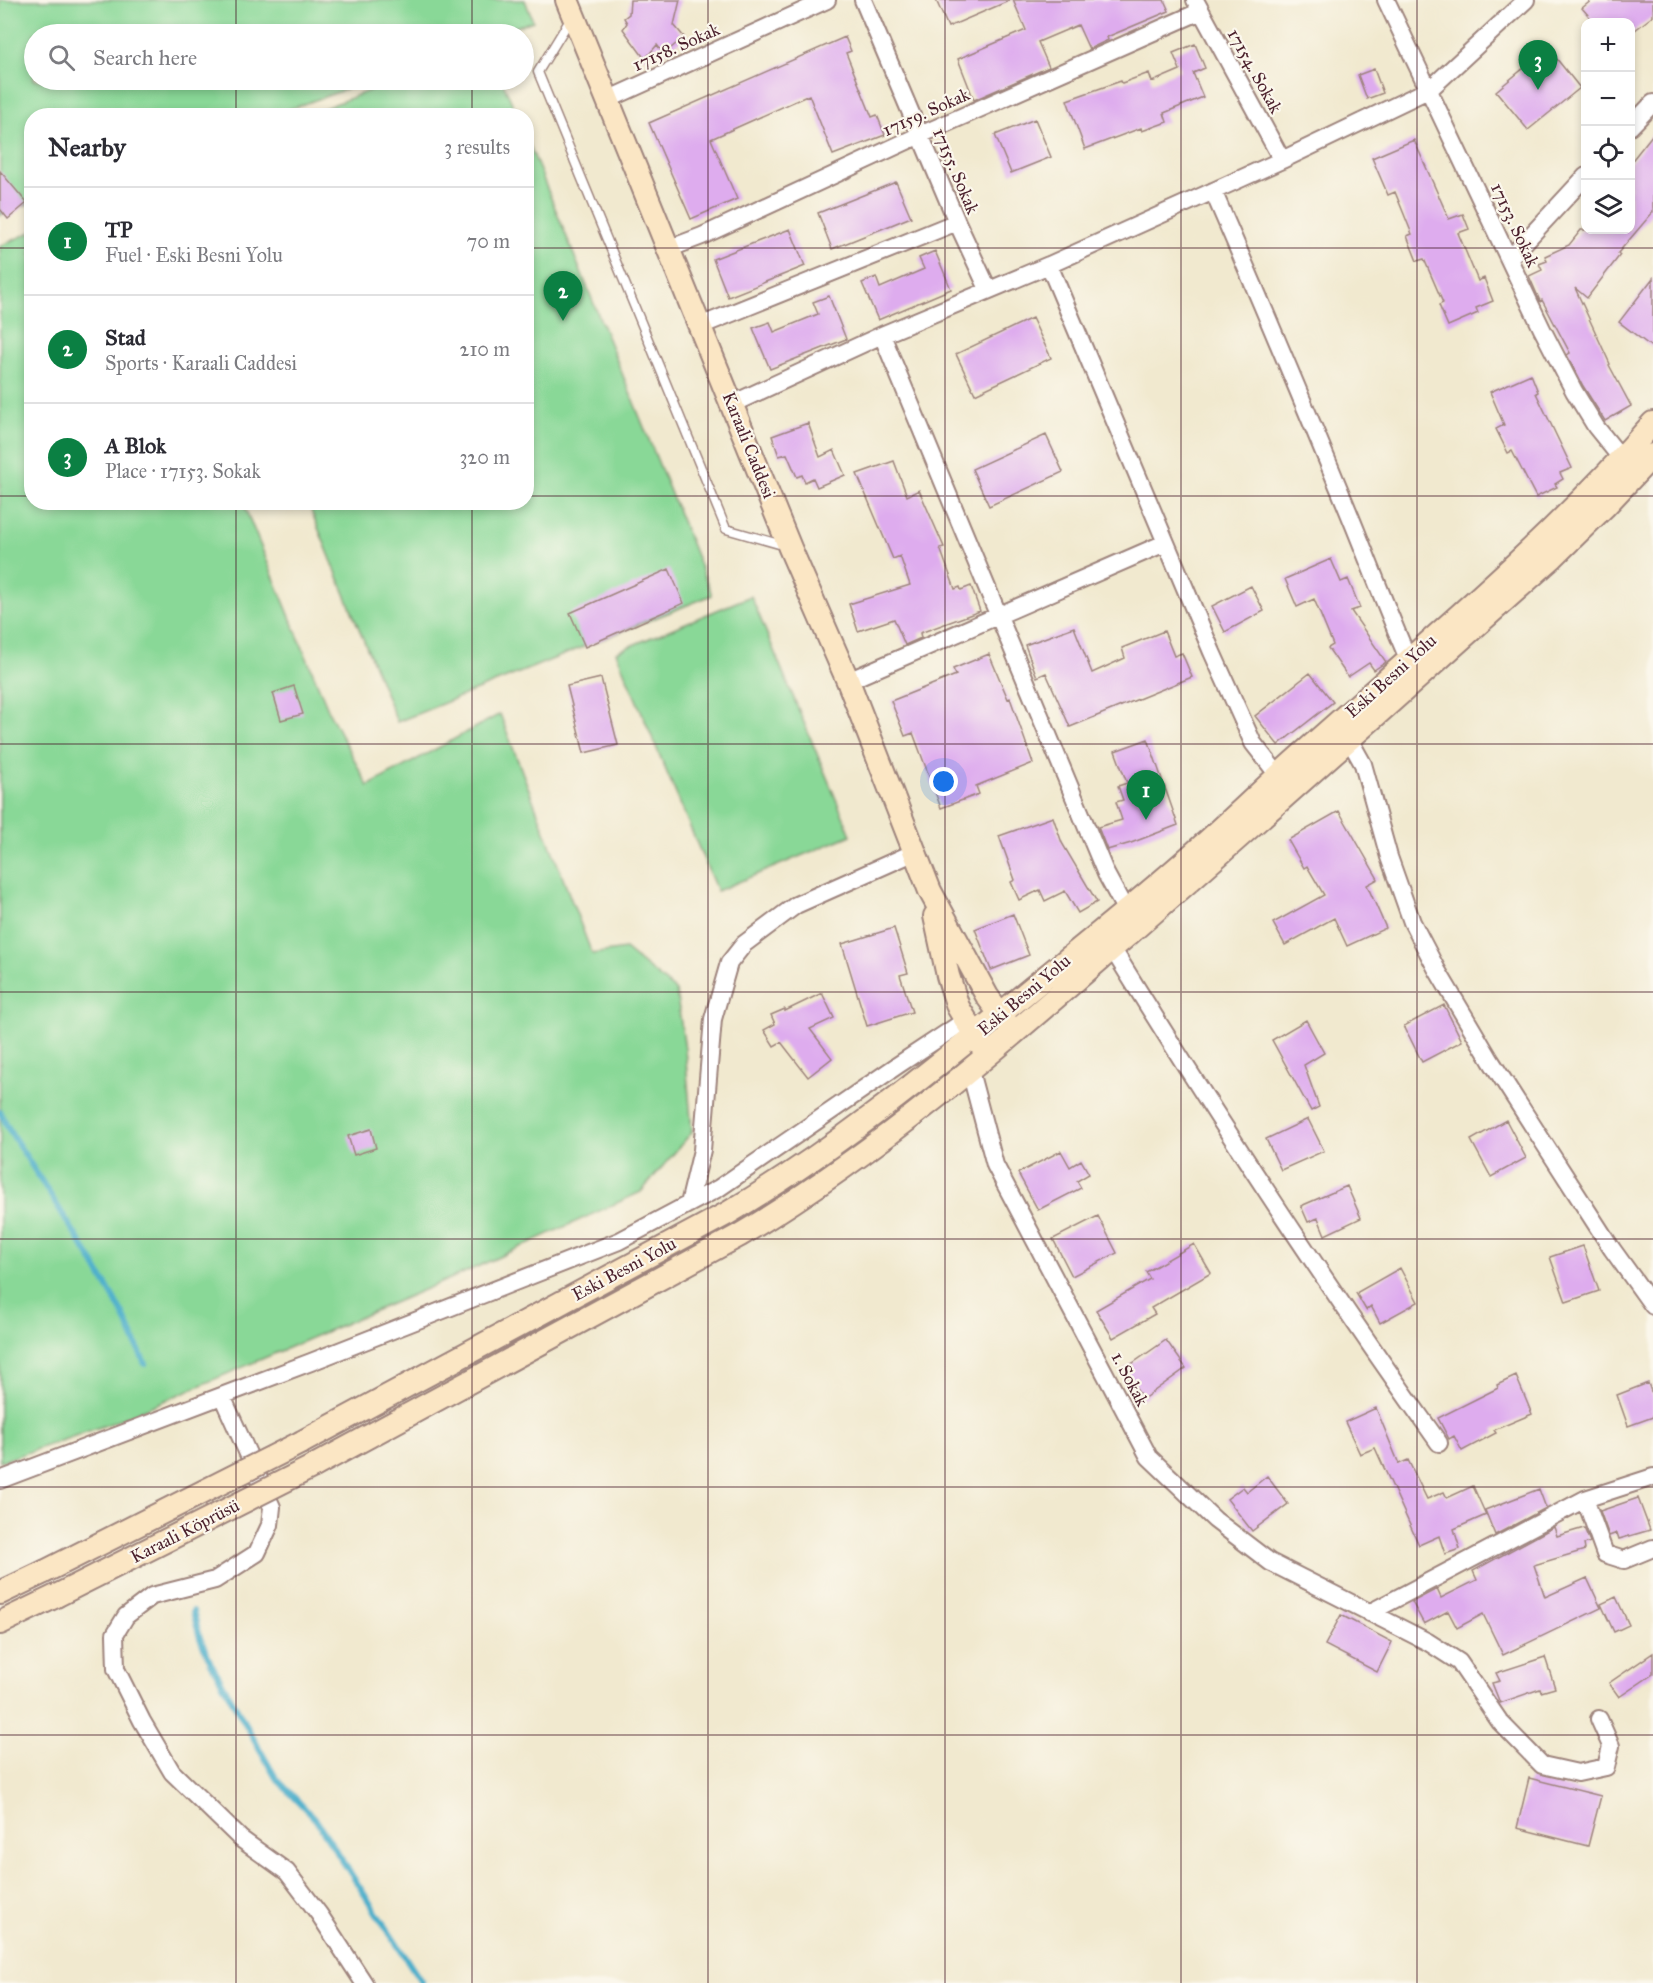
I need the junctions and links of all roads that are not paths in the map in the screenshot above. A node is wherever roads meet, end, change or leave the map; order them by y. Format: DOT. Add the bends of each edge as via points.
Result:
graph roads {
  1 [pos="827,0"];
  2 [pos="863,0"];
  3 [pos="1386,0"];
  4 [pos="1526,0"];
  5 [pos="1198,5"];
  6 [pos="570,8"];
  7 [pos="1430,89"];
  8 [pos="607,100"];
  9 [pos="1653,103"];
  10 [pos="1631,126"];
  11 [pos="920,135"];
  12 [pos="1282,160"];
  13 [pos="1582,180"];
  14 [pos="1213,191"];
  15 [pos="957,222"];
  16 [pos="668,249"];
  17 [pos="1510,258"];
  18 [pos="1049,265"];
  19 [pos="988,289"];
  20 [pos="700,326"];
  21 [pos="882,335"];
  22 [pos="732,404"];
  23 [pos="1653,423"];
  24 [pos="1653,455"];
  25 [pos="1621,458"];
  26 [pos="1165,543"];
  27 [pos="790,548"];
  28 [pos="999,615"];
  29 [pos="1409,661"];
  30 [pos="848,681"];
  31 [pos="1349,739"];
  32 [pos="1278,776"];
  33 [pos="915,852"];
  34 [pos="930,891"];
  35 [pos="1126,910"];
  36 [pos="1112,948"];
  37 [pos="1000,1014"];
  38 [pos="970,1028"];
  39 [pos="1014,1034"];
  40 [pos="988,1057"];
  41 [pos="970,1071"];
  42 [pos="689,1204"];
  43 [pos="1653,1306"];
  44 [pos="222,1396"];
  45 [pos="302,1442"];
  46 [pos="1439,1443"];
  47 [pos="314,1466"];
  48 [pos="1653,1477"];
  49 [pos="0,1480"];
  50 [pos="1585,1499"];
  51 [pos="1653,1548"];
  52 [pos="0,1593"];
  53 [pos="1369,1613"];
  54 [pos="0,1623"];
  55 [pos="1599,1719"];
  56 [pos="364,1983"];
  1 -- 8 [label="street, 17158. Sokak"];
  2 -- 11 [label="street, 17155. Sokak"];
  3 -- 7 [label="street, 17153. Sokak"];
  4 -- 7 [label="street"];
  5 -- 11 [label="street, 17159. Sokak"];
  5 -- 12 [label="street, 17154. Sokak"];
  6 -- 8 [label="main road, Karaali Caddesi"];
  6 -- 27 [label="lane" via="538,72 726,530"];
  7 -- 12 [label="street"];
  7 -- 17 [label="street, 17153. Sokak"];
  8 -- 16 [label="main road, Karaali Caddesi"];
  9 -- 10 [label="street"];
  11 -- 15 [label="street, 17155. Sokak"];
  11 -- 16 [label="street, 17159. Sokak"];
  12 -- 14 [label="street"];
  13 -- 17 [label="street"];
  14 -- 18 [label="street"];
  14 -- 29 [label="street"];
  15 -- 19 [label="street, 17155. Sokak"];
  15 -- 20 [label="street"];
  16 -- 20 [label="main road, Karaali Caddesi"];
  17 -- 25 [label="street, 17153. Sokak" via="1574,391"];
  18 -- 19 [label="street"];
  18 -- 26 [label="street"];
  19 -- 21 [label="street"];
  20 -- 22 [label="main road, Karaali Caddesi"];
  21 -- 22 [label="street"];
  21 -- 28 [label="street"];
  22 -- 27 [label="main road, Karaali Caddesi"];
  23 -- 25 [label="main road, Eski Besni Yolu"];
  24 -- 31 [label="main road, Eski Besni Yolu" via="1552,557"];
  25 -- 29 [label="main road, Eski Besni Yolu"];
  26 -- 28 [label="street"];
  26 -- 32 [label="street" via="1254,743"];
  27 -- 30 [label="main road, Karaali Caddesi"];
  28 -- 30 [label="street"];
  28 -- 35 [label="street" via="1106,874"];
  29 -- 32 [label="main road, Eski Besni Yolu"];
  30 -- 33 [label="main road, Karaali Caddesi"];
  31 -- 36 [label="main road, Eski Besni Yolu"];
  31 -- 43 [label="street" via="1363,764 1412,921 1437,970 1491,1061"];
  32 -- 35 [label="main road, Eski Besni Yolu"];
  33 -- 34 [label="main road, Karaali Caddesi"];
  33 -- 42 [label="street" via="796,905 744,944 729,963 712,1019 702,1150"];
  34 -- 37 [label="main road"];
  34 -- 38 [label="main road" via="948,976"];
  35 -- 37 [label="main road, Eski Besni Yolu"];
  36 -- 39 [label="main road, Eski Besni Yolu"];
  36 -- 46 [label="street" via="1237,1147"];
  37 -- 38 [label="main road, Eski Besni Yolu"];
  37 -- 39 [label="main road"];
  38 -- 40 [label="main road"];
  38 -- 42 [label="street" via="898,1065 719,1188"];
  38 -- 45 [label="main road, Eski Besni Yolu" via="836,1143 755,1197"];
  39 -- 40 [label="main road, Eski Besni Yolu"];
  40 -- 41 [label="main road, Eski Besni Yolu"];
  41 -- 47 [label="main road, Eski Besni Yolu" via="851,1164 778,1213"];
  41 -- 53 [label="street, 1. Sokak" via="995,1166 1149,1457 1215,1520 1270,1562"];
  42 -- 44 [label="street" via="619,1241"];
  44 -- 49 [label="street"];
  44 -- 56 [label="street" via="272,1507 270,1525 257,1553 215,1580 152,1596 126,1616 115,1634 116,1669 172,1772 241,1839 287,1872"];
  45 -- 52 [label="main road, Karaali Köprüsü, bridge"];
  47 -- 54 [label="main road, Karaali Köprüsü, bridge"];
  48 -- 50 [label="street"];
  50 -- 51 [label="street" via="1605,1554 1624,1560"];
  50 -- 53 [label="street"];
  53 -- 55 [label="street, 1. Sokak" via="1428,1642 1458,1662 1500,1722 1542,1765 1578,1773 1606,1767 1611,1746"];
}
